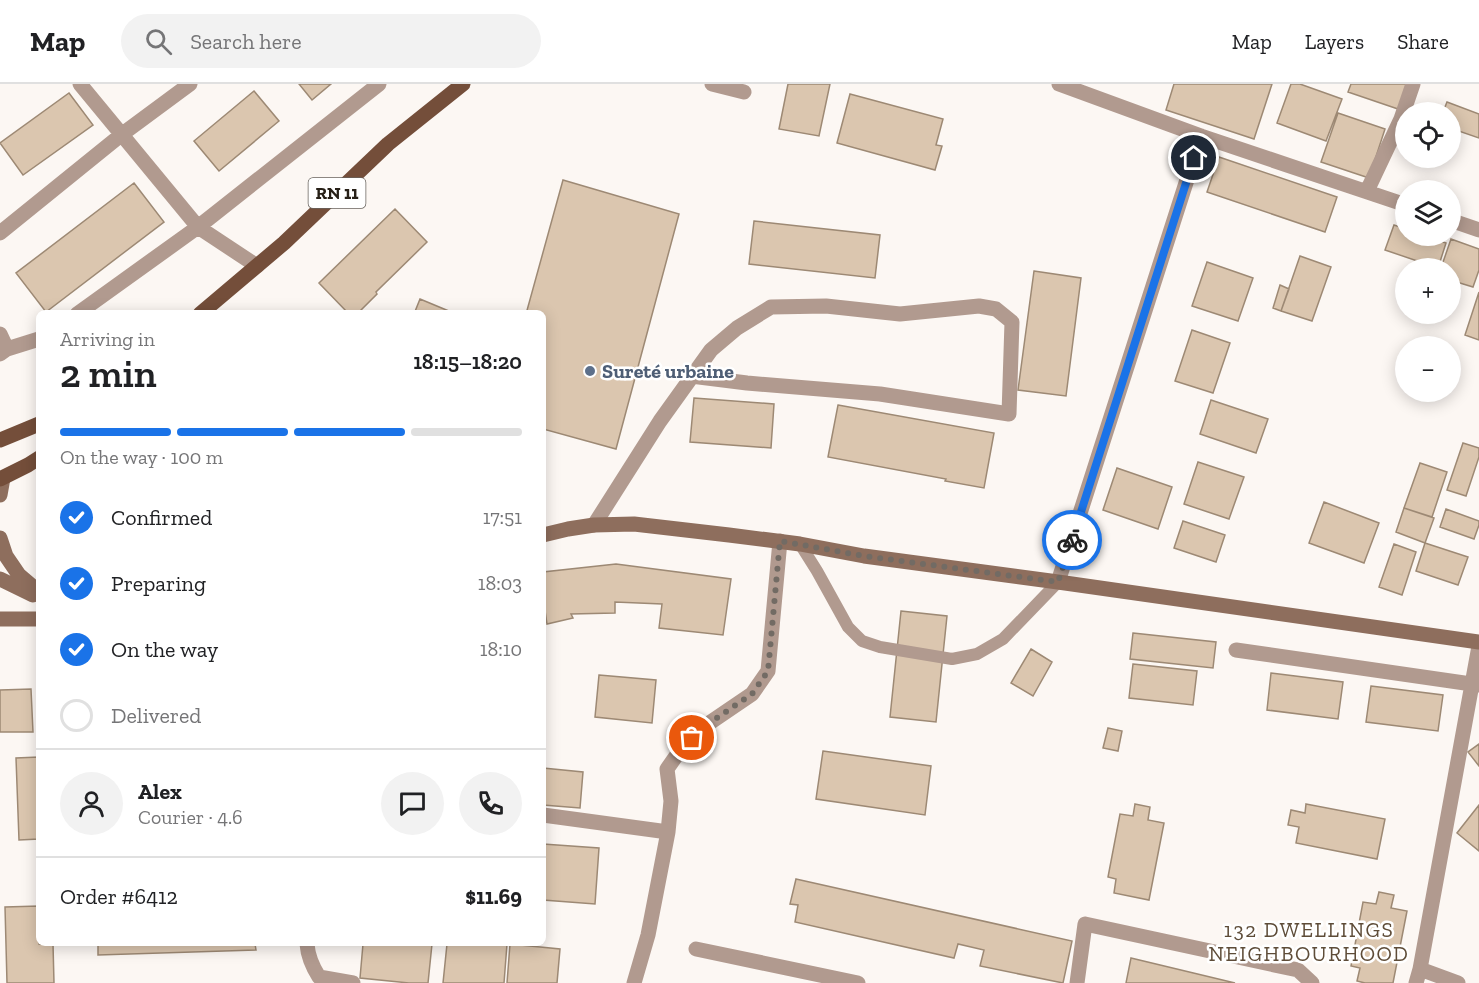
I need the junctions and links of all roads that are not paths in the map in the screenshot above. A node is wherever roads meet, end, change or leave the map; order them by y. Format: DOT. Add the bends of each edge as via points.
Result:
graph roads {
  1 [pos="80,84"];
  2 [pos="190,84"];
  3 [pos="379,84"];
  4 [pos="463,84"];
  5 [pos="712,84"];
  6 [pos="1059,84"];
  7 [pos="1413,84"];
  8 [pos="744,92"];
  9 [pos="122,135"];
  10 [pos="1201,136"];
  11 [pos="1366,191"];
  12 [pos="1395,201"];
  13 [pos="1461,224"];
  14 [pos="198,227"];
  15 [pos="1479,230"];
  16 [pos="0,233"];
  17 [pos="257,266"];
  18 [pos="83,310"];
  19 [pos="205,310"];
  20 [pos="0,334"];
  21 [pos="36,340"];
  22 [pos="4,352"];
  23 [pos="691,376"];
  24 [pos="36,425"];
  25 [pos="0,440"];
  26 [pos="36,460"];
  27 [pos="1,478"];
  28 [pos="0,495"];
  29 [pos="594,525"];
  30 [pos="546,534"];
  31 [pos="0,538"];
  32 [pos="780,541"];
  33 [pos="800,544"];
  34 [pos="0,579"];
  35 [pos="1058,582"];
  36 [pos="36,589"];
  37 [pos="36,596"];
  38 [pos="0,619"];
  39 [pos="36,619"];
  40 [pos="1479,644"];
  41 [pos="1236,650"];
  42 [pos="1476,685"];
  43 [pos="546,815"];
  44 [pos="668,832"];
  45 [pos="307,946"];
  46 [pos="696,949"];
  47 [pos="1418,976"];
  48 [pos="353,983"];
  49 [pos="634,983"];
  50 [pos="858,983"];
  51 [pos="1077,983"];
  52 [pos="1312,983"];
  53 [pos="1458,983"];
  1 -- 9 [label="street"];
  2 -- 9 [label="street"];
  3 -- 14 [label="street"];
  4 -- 17 [label="main road, RN 11" via="388,144"];
  5 -- 8 [label="street"];
  6 -- 10 [label="street"];
  7 -- 11 [label="street" via="1401,119"];
  9 -- 14 [label="street"];
  9 -- 16 [label="street"];
  10 -- 11 [label="street"];
  10 -- 35 [label="street"];
  11 -- 12 [label="street"];
  13 -- 15 [label="street"];
  14 -- 17 [label="street"];
  14 -- 18 [label="street"];
  17 -- 19 [label="main road, RN 11"];
  20 -- 22 [label="street"];
  21 -- 22 [label="street"];
  23 -- 23 [label="street" via="880,394 1009,414 1012,322 996,309 980,306 900,314 826,306 771,307 711,350"];
  23 -- 29 [label="street"];
  24 -- 25 [label="main road"];
  26 -- 27 [label="main road"];
  27 -- 28 [label="main road"];
  29 -- 30 [label="main road"];
  29 -- 32 [label="main road" via="634,524"];
  31 -- 36 [label="main road" via="19,575"];
  32 -- 33 [label="main road"];
  32 -- 44 [label="street" via="768,671 752,694 702,728 681,748 668,770"];
  33 -- 35 [label="main road"];
  33 -- 35 [label="lane" via="848,627 862,641 952,659 977,654 1003,639"];
  34 -- 37 [label="main road"];
  35 -- 40 [label="main road"];
  38 -- 39 [label="main road"];
  40 -- 42 [label="street"];
  41 -- 42 [label="street"];
  42 -- 47 [label="street"];
  43 -- 44 [label="street"];
  44 -- 49 [label="street" via="648,935"];
  45 -- 48 [label="street" via="319,977"];
  46 -- 50 [label="street"];
  47 -- 53 [label="street"];
  51 -- 52 [label="street" via="1085,924 1298,970"];
}
